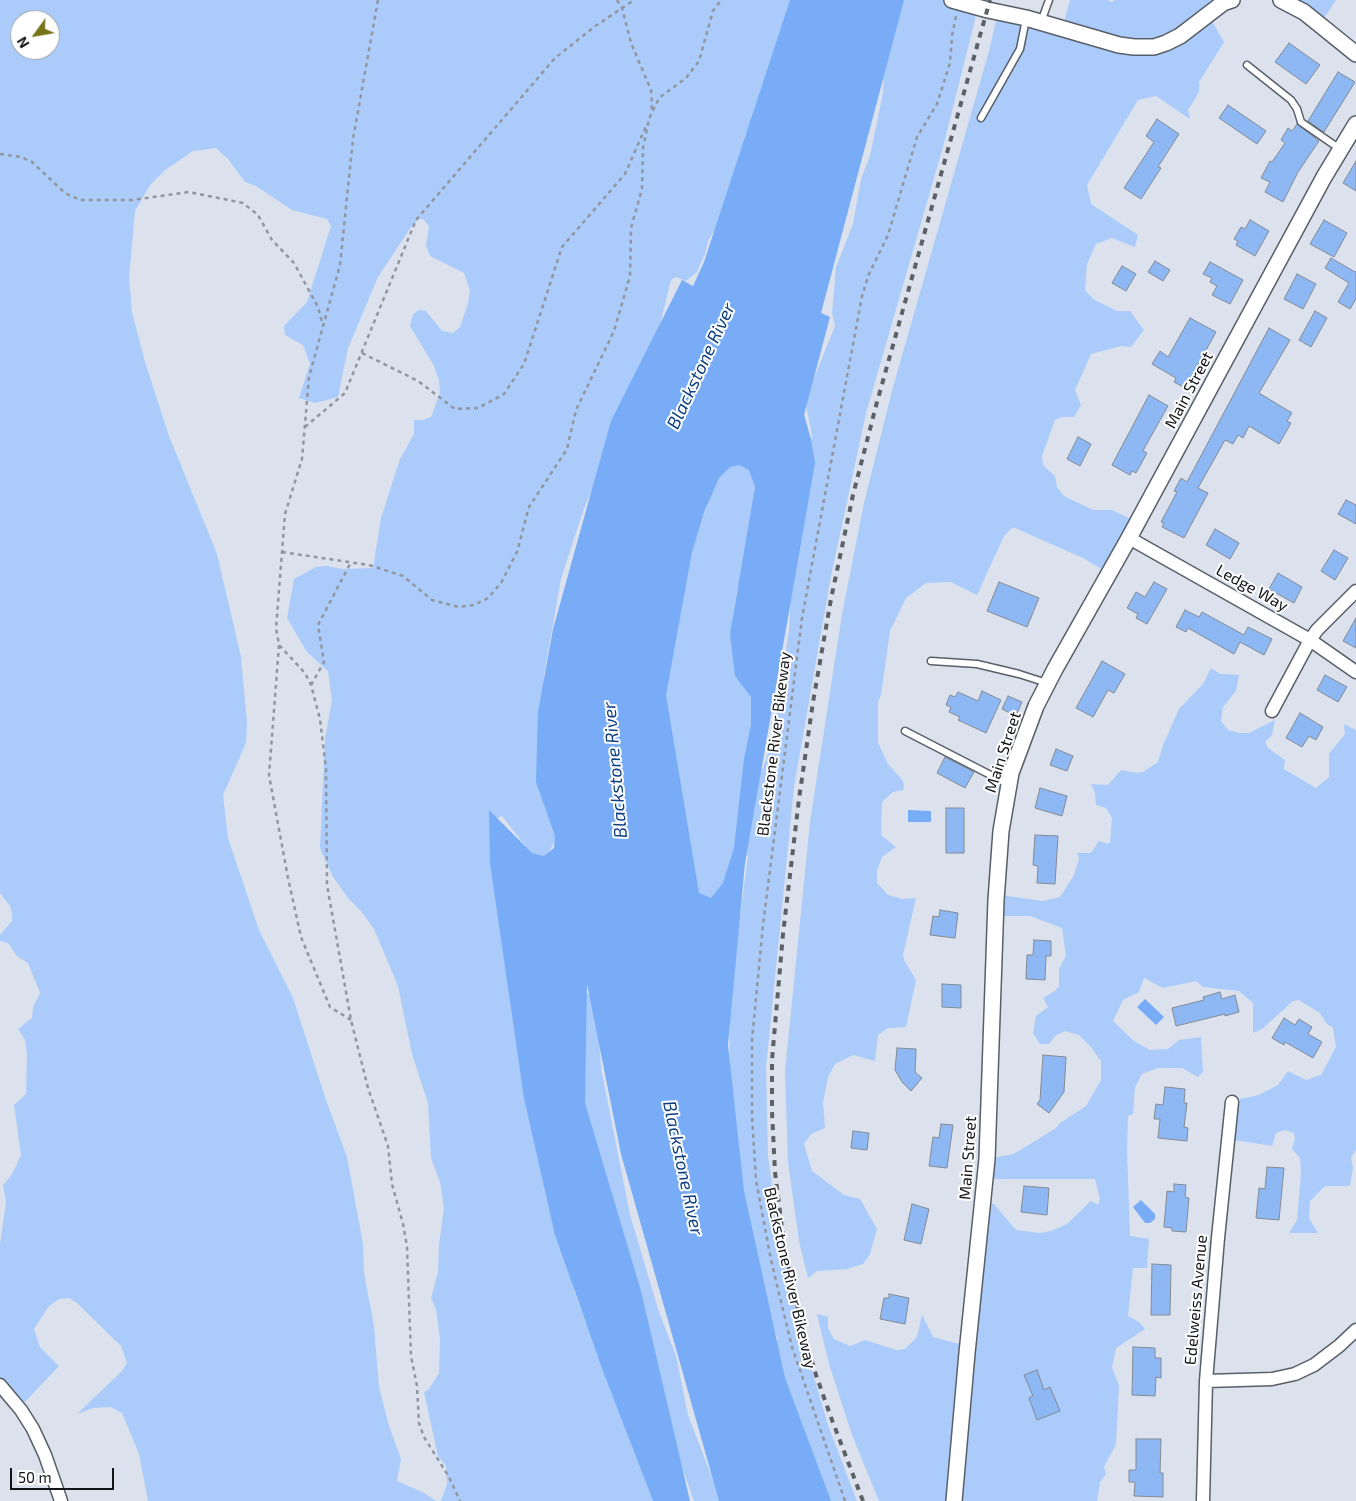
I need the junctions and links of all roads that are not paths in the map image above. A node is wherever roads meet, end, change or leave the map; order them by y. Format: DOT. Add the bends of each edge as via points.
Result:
graph roads {
  1 [pos="1049,0"];
  2 [pos="1281,0"];
  3 [pos="956,1"];
  4 [pos="1226,1"];
  5 [pos="1033,20"];
  6 [pos="1356,54"];
  7 [pos="1247,64"];
  8 [pos="981,118"];
  9 [pos="1356,124"];
  10 [pos="1340,149"];
  11 [pos="1129,538"];
  12 [pos="1356,591"];
  13 [pos="1310,640"];
  14 [pos="931,661"];
  15 [pos="1356,672"];
  16 [pos="1048,683"];
  17 [pos="1272,711"];
  18 [pos="905,731"];
  19 [pos="1009,784"];
  20 [pos="1232,1102"];
  21 [pos="1356,1330"];
  22 [pos="1206,1380"];
  23 [pos="0,1385"];
  24 [pos="61,1501"];
  25 [pos="954,1501"];
  26 [pos="1203,1501"];
  1 -- 5 [label="lane"];
  2 -- 6 [label="street" via="1304,12"];
  3 -- 5 [label="street"];
  4 -- 5 [label="street" via="1180,36 1154,47 1114,44"];
  5 -- 8 [label="lane"];
  7 -- 10 [label="lane" via="1292,100 1301,122"];
  9 -- 10 [label="street, Main Street"];
  10 -- 11 [label="street, Main Street"];
  11 -- 13 [label="street, Ledge Way"];
  11 -- 16 [label="street, Main Street"];
  12 -- 13 [label="street"];
  13 -- 15 [label="street, Ledge Way"];
  13 -- 17 [label="street"];
  14 -- 16 [label="lane" via="977,664"];
  16 -- 19 [label="street, Main Street" via="1036,706"];
  18 -- 19 [label="lane"];
  19 -- 25 [label="street, Main Street" via="1001,831 996,900 987,1159"];
  20 -- 22 [label="street, Edelweiss Avenue"];
  21 -- 22 [label="street" via="1314,1365 1295,1374 1272,1379"];
  22 -- 26 [label="street, Edelweiss Avenue"];
  23 -- 24 [label="street" via="33,1428"];
}
